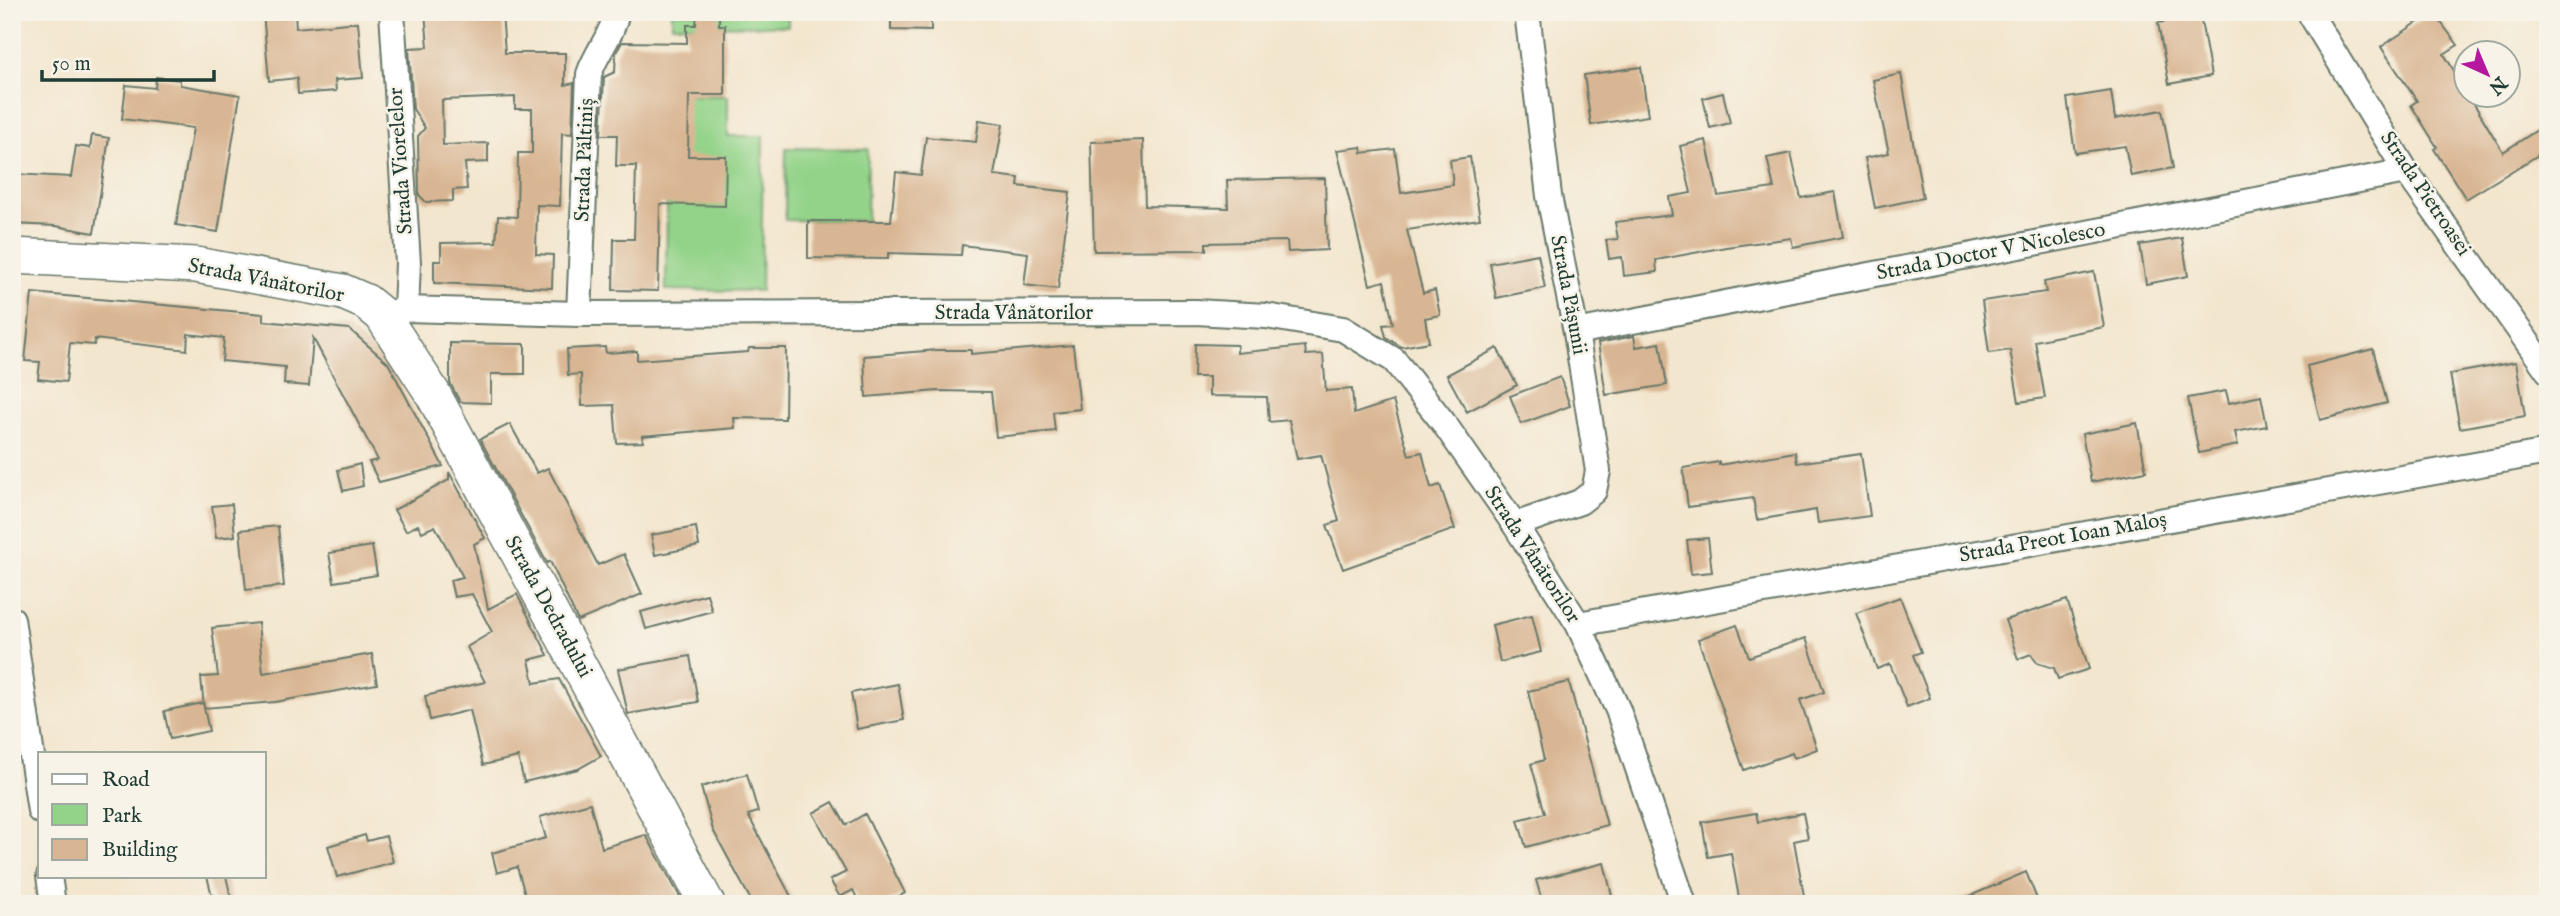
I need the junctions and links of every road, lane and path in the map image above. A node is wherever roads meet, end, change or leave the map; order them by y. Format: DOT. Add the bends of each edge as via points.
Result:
graph roads {
  1 [pos="392,12"];
  2 [pos="617,12"];
  3 [pos="1527,12"];
  4 [pos="2309,12"];
  5 [pos="2406,172"];
  6 [pos="12,256"];
  7 [pos="394,312"];
  8 [pos="579,314"];
  9 [pos="1576,332"];
  10 [pos="2548,372"];
  11 [pos="2548,452"];
  12 [pos="1515,525"];
  13 [pos="12,619"];
  14 [pos="1578,624"];
  15 [pos="38,797"];
  16 [pos="49,878"];
  17 [pos="53,904"];
  18 [pos="707,904"];
  19 [pos="1684,904"];
  1 -- 7 [label="street, Strada Viorelelor" via="408,263"];
  2 -- 8 [label="street, Strada Păltiniș" via="611,35 589,74"];
  3 -- 9 [label="street, Strada Pășunii" via="1549,196"];
  4 -- 5 [label="street, Strada Pietroasei"];
  5 -- 9 [label="street, Strada Doctor V Nicolesco"];
  5 -- 10 [label="street, Strada Pietroasei"];
  6 -- 7 [label="main road, Strada Vânătorilor" via="197,265 343,292"];
  7 -- 8 [label="street, Strada Vânătorilor"];
  7 -- 18 [label="main road, Strada Dedradului" via="433,394"];
  8 -- 12 [label="street, Strada Vânătorilor" via="1196,312 1266,316 1343,329 1394,360"];
  9 -- 12 [label="street, Strada Pășunii" via="1598,471 1594,491 1580,502"];
  11 -- 14 [label="street, Strada Preot Ioan Maloș"];
  12 -- 14 [label="street, Strada Vânătorilor"];
  13 -- 15 [label="street"];
  14 -- 19 [label="street, Strada Vânătorilor" via="1618,710"];
  16 -- 17 [label="street"];
}
